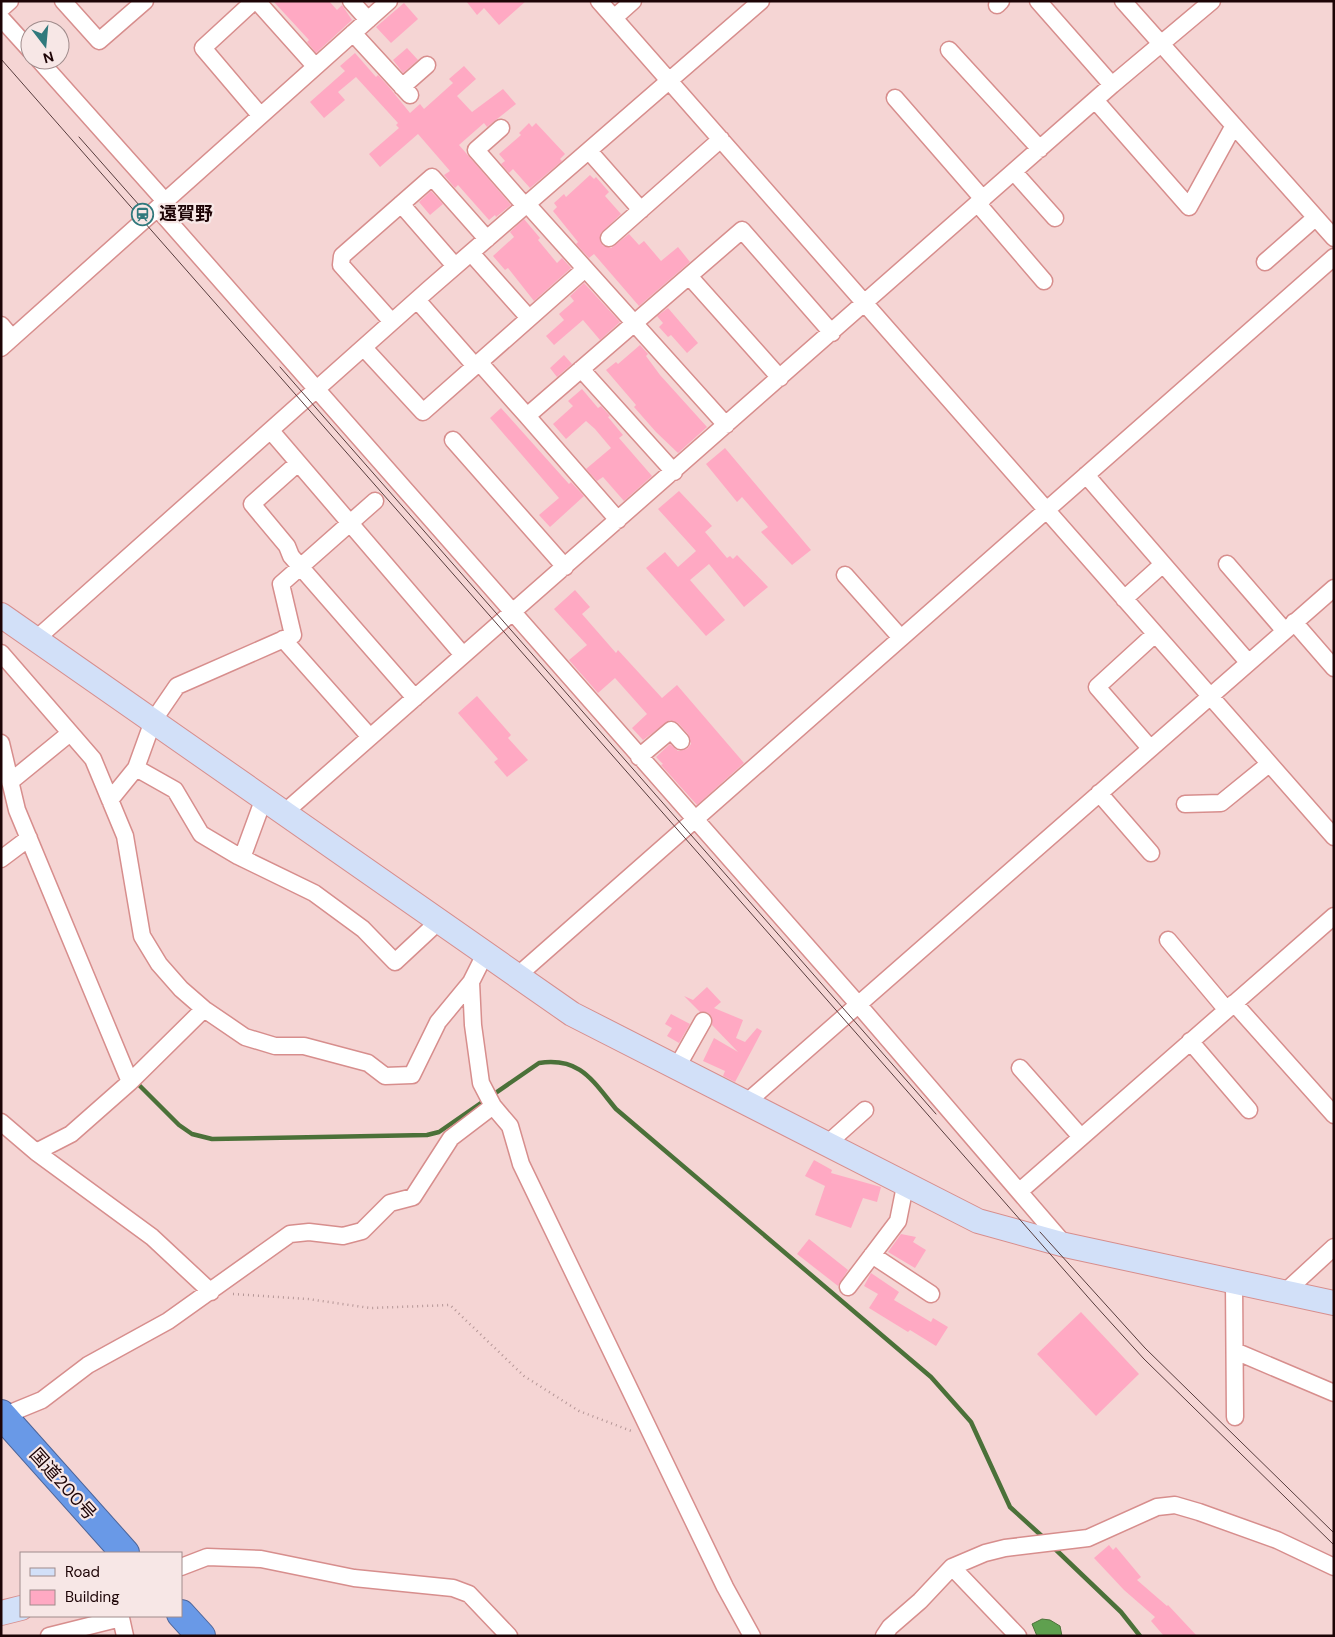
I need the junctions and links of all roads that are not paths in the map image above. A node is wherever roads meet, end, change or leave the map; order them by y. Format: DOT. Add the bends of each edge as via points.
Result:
graph roads {
  1 [pos="10,1"];
  2 [pos="63,1"];
  3 [pos="145,1"];
  4 [pos="256,1"];
  5 [pos="351,1"];
  6 [pos="389,1"];
  7 [pos="599,1"];
  8 [pos="633,1"];
  9 [pos="761,1"];
  10 [pos="1038,1"];
  11 [pos="1123,1"];
  12 [pos="1203,4"];
  13 [pos="1,9"];
  14 [pos="1,18"];
  15 [pos="614,18"];
  16 [pos="368,20"];
  17 [pos="353,33"];
  18 [pos="20,39"];
  19 [pos="1166,41"];
  20 [pos="949,50"];
  21 [pos="426,65"];
  22 [pos="315,66"];
  23 [pos="47,70"];
  24 [pos="670,81"];
  25 [pos="1112,85"];
  26 [pos="895,98"];
  27 [pos="1095,100"];
  28 [pos="260,115"];
  29 [pos="1233,127"];
  30 [pos="501,128"];
  31 [pos="721,139"];
  32 [pos="1040,149"];
  33 [pos="589,151"];
  34 [pos="1014,172"];
  35 [pos="980,202"];
  36 [pos="161,204"];
  37 [pos="401,204"];
  38 [pos="526,205"];
  39 [pos="641,210"];
  40 [pos="1055,218"];
  41 [pos="1315,218"];
  42 [pos="487,238"];
  43 [pos="609,238"];
  44 [pos="1334,238"];
  45 [pos="471,253"];
  46 [pos="1334,257"];
  47 [pos="1265,262"];
  48 [pos="455,266"];
  49 [pos="585,269"];
  50 [pos="689,276"];
  51 [pos="1044,281"];
  52 [pos="417,300"];
  53 [pos="866,303"];
  54 [pos="529,318"];
  55 [pos="392,322"];
  56 [pos="635,323"];
  57 [pos="1,325"];
  58 [pos="832,333"];
  59 [pos="7,342"];
  60 [pos="364,348"];
  61 [pos="477,364"];
  62 [pos="581,370"];
  63 [pos="780,378"];
  64 [pos="318,389"];
  65 [pos="527,416"];
  66 [pos="726,425"];
  67 [pos="271,431"];
  68 [pos="453,440"];
  69 [pos="298,462"];
  70 [pos="674,472"];
  71 [pos="1086,475"];
  72 [pos="375,501"];
  73 [pos="1047,510"];
  74 [pos="618,520"];
  75 [pos="350,522"];
  76 [pos="1163,564"];
  77 [pos="1227,564"];
  78 [pos="300,566"];
  79 [pos="565,567"];
  80 [pos="844,575"];
  81 [pos="1334,588"];
  82 [pos="1124,599"];
  83 [pos="512,613"];
  84 [pos="1,615"];
  85 [pos="1289,626"];
  86 [pos="1155,634"];
  87 [pos="901,638"];
  88 [pos="283,639"];
  89 [pos="35,640"];
  90 [pos="1,654"];
  91 [pos="463,655"];
  92 [pos="1248,662"];
  93 [pos="1334,668"];
  94 [pos="1209,696"];
  95 [pos="415,698"];
  96 [pos="153,721"];
  97 [pos="70,733"];
  98 [pos="370,737"];
  99 [pos="681,741"];
  100 [pos="1,743"];
  101 [pos="1150,748"];
  102 [pos="639,757"];
  103 [pos="1269,764"];
  104 [pos="136,768"];
  105 [pos="10,782"];
  106 [pos="1099,793"];
  107 [pos="264,798"];
  108 [pos="110,800"];
  109 [pos="1185,804"];
  110 [pos="285,812"];
  111 [pos="694,820"];
  112 [pos="1334,837"];
  113 [pos="29,838"];
  114 [pos="1151,853"];
  115 [pos="242,858"];
  116 [pos="1,859"];
  117 [pos="1334,916"];
  118 [pos="438,922"];
  119 [pos="1168,940"];
  120 [pos="485,954"];
  121 [pos="516,977"];
  122 [pos="471,982"];
  123 [pos="857,1003"];
  124 [pos="1230,1006"];
  125 [pos="204,1009"];
  126 [pos="703,1021"];
  127 [pos="1190,1042"];
  128 [pos="677,1067"];
  129 [pos="1020,1068"];
  130 [pos="130,1082"];
  131 [pos="491,1102"];
  132 [pos="747,1102"];
  133 [pos="865,1110"];
  134 [pos="1249,1110"];
  135 [pos="1334,1115"];
  136 [pos="1,1122"];
  137 [pos="1081,1137"];
  138 [pos="827,1144"];
  139 [pos="36,1152"];
  140 [pos="905,1186"];
  141 [pos="1020,1191"];
  142 [pos="1065,1245"];
  143 [pos="1334,1247"];
  144 [pos="872,1255"];
  145 [pos="1234,1283"];
  146 [pos="848,1287"];
  147 [pos="211,1292"];
  148 [pos="1284,1293"];
  149 [pos="931,1294"];
  150 [pos="1334,1303"];
  151 [pos="1235,1351"];
  152 [pos="1334,1393"];
  153 [pos="2,1415"];
  154 [pos="1235,1417"];
  155 [pos="124,1552"];
  156 [pos="182,1567"];
  157 [pos="952,1567"];
  158 [pos="1334,1567"];
  159 [pos="20,1608"];
  160 [pos="1,1613"];
  161 [pos="182,1615"];
  162 [pos="49,1636"];
  163 [pos="125,1636"];
  164 [pos="201,1636"];
  165 [pos="509,1636"];
  166 [pos="752,1636"];
  167 [pos="884,1636"];
  168 [pos="1018,1636"];
  1 -- 13 [label="street"];
  2 -- 3 [label="street" via="99,41"];
  4 -- 22 [label="street"];
  4 -- 28 [label="street" via="203,48"];
  5 -- 16 [label="street"];
  6 -- 16 [label="street"];
  7 -- 15 [label="street"];
  8 -- 15 [label="street"];
  9 -- 24 [label="street"];
  10 -- 25 [label="street"];
  11 -- 19 [label="street"];
  12 -- 19 [label="street"];
  14 -- 18 [label="street"];
  15 -- 24 [label="street"];
  16 -- 17 [label="street"];
  17 -- 21 [label="street" via="406,91"];
  17 -- 22 [label="street"];
  19 -- 25 [label="street"];
  19 -- 29 [label="street"];
  20 -- 32 [label="street"];
  22 -- 28 [label="street"];
  23 -- 36 [label="street"];
  24 -- 31 [label="street"];
  24 -- 33 [label="street"];
  25 -- 27 [label="street"];
  26 -- 35 [label="street"];
  27 -- 29 [label="street" via="1189,207"];
  27 -- 32 [label="street"];
  28 -- 36 [label="street"];
  29 -- 41 [label="street"];
  30 -- 38 [label="street" via="476,150"];
  31 -- 39 [label="street"];
  31 -- 53 [label="street"];
  32 -- 34 [label="street"];
  33 -- 38 [label="street"];
  33 -- 39 [label="street"];
  34 -- 35 [label="street"];
  34 -- 40 [label="street"];
  35 -- 51 [label="street"];
  35 -- 53 [label="street"];
  36 -- 59 [label="street"];
  36 -- 64 [label="street"];
  37 -- 42 [label="street" via="432,177"];
  37 -- 48 [label="street"];
  37 -- 55 [label="street" via="342,256 341,265"];
  38 -- 42 [label="street"];
  38 -- 49 [label="street"];
  39 -- 43 [label="street"];
  41 -- 44 [label="street"];
  41 -- 47 [label="street"];
  42 -- 45 [label="street"];
  45 -- 48 [label="street"];
  45 -- 54 [label="street"];
  46 -- 71 [label="street"];
  48 -- 52 [label="street"];
  49 -- 54 [label="street"];
  49 -- 56 [label="street"];
  50 -- 56 [label="street"];
  50 -- 58 [label="street" via="742,230"];
  50 -- 63 [label="street"];
  52 -- 55 [label="street"];
  52 -- 61 [label="street"];
  53 -- 58 [label="street"];
  53 -- 73 [label="street"];
  54 -- 61 [label="street"];
  55 -- 60 [label="street"];
  56 -- 62 [label="street"];
  56 -- 66 [label="street"];
  57 -- 59 [label="street"];
  58 -- 63 [label="street"];
  60 -- 61 [label="street" via="423,412"];
  60 -- 64 [label="street"];
  61 -- 65 [label="street"];
  62 -- 65 [label="street"];
  62 -- 70 [label="street"];
  63 -- 66 [label="street"];
  64 -- 67 [label="street"];
  64 -- 83 [label="street"];
  65 -- 74 [label="street"];
  66 -- 70 [label="street"];
  67 -- 69 [label="street"];
  67 -- 89 [label="street"];
  68 -- 79 [label="street"];
  69 -- 75 [label="street"];
  69 -- 78 [label="street" via="252,504"];
  70 -- 74 [label="street"];
  71 -- 73 [label="street"];
  71 -- 76 [label="street"];
  72 -- 75 [label="street"];
  73 -- 82 [label="street"];
  73 -- 87 [label="street"];
  74 -- 79 [label="street"];
  75 -- 78 [label="street"];
  75 -- 91 [label="street"];
  76 -- 82 [label="street"];
  76 -- 92 [label="street"];
  77 -- 85 [label="street"];
  78 -- 88 [label="street" via="281,584 293,635"];
  78 -- 95 [label="street"];
  79 -- 83 [label="street"];
  80 -- 87 [label="street"];
  81 -- 85 [label="street"];
  82 -- 86 [label="street"];
  83 -- 91 [label="street"];
  83 -- 102 [label="street"];
  84 -- 89 [label="street"];
  85 -- 92 [label="street"];
  85 -- 93 [label="street"];
  86 -- 94 [label="street"];
  86 -- 101 [label="street" via="1097,687"];
  87 -- 111 [label="street"];
  88 -- 96 [label="street" via="177,686"];
  88 -- 98 [label="street"];
  89 -- 96 [label="street"];
  90 -- 97 [label="street"];
  91 -- 95 [label="street"];
  92 -- 94 [label="street"];
  94 -- 101 [label="street"];
  94 -- 103 [label="street"];
  95 -- 98 [label="street"];
  96 -- 104 [label="street"];
  96 -- 107 [label="street"];
  97 -- 105 [label="street"];
  97 -- 108 [label="street" via="93,759"];
  98 -- 110 [label="street"];
  99 -- 102 [label="street" via="671,730"];
  100 -- 105 [label="street"];
  101 -- 106 [label="street"];
  102 -- 111 [label="street"];
  103 -- 109 [label="street" via="1221,804"];
  103 -- 112 [label="street"];
  104 -- 108 [label="street"];
  104 -- 115 [label="street" via="175,790 201,834"];
  105 -- 113 [label="street"];
  106 -- 114 [label="street"];
  106 -- 123 [label="street"];
  107 -- 110 [label="street"];
  107 -- 115 [label="street"];
  108 -- 125 [label="street" via="125,836 142,936 159,964"];
  110 -- 118 [label="street"];
  111 -- 121 [label="street"];
  111 -- 123 [label="street"];
  113 -- 116 [label="street"];
  113 -- 130 [label="street"];
  115 -- 118 [label="street" via="314,893 363,929 395,962"];
  117 -- 124 [label="street"];
  118 -- 120 [label="street"];
  119 -- 124 [label="street"];
  120 -- 121 [label="street"];
  120 -- 122 [label="street"];
  121 -- 128 [label="street" via="572,1014"];
  122 -- 125 [label="street" via="438,1022 412,1074 385,1076 368,1063 304,1046 275,1046 245,1037"];
  122 -- 131 [label="street" via="481,1083"];
  123 -- 132 [label="street"];
  123 -- 141 [label="street"];
  124 -- 127 [label="street"];
  124 -- 135 [label="street"];
  125 -- 130 [label="street"];
  126 -- 128 [label="street"];
  127 -- 134 [label="street"];
  127 -- 137 [label="street"];
  128 -- 132 [label="street"];
  129 -- 137 [label="street"];
  130 -- 139 [label="street" via="71,1134"];
  131 -- 147 [label="street" via="451,1138 413,1197 390,1203 362,1231 343,1236 309,1232 290,1234 253,1258"];
  131 -- 166 [label="street" via="510,1126 521,1164 725,1587"];
  132 -- 138 [label="street"];
  133 -- 138 [label="street"];
  136 -- 139 [label="street"];
  137 -- 141 [label="street"];
  138 -- 140 [label="street"];
  139 -- 147 [label="street" via="152,1237"];
  140 -- 142 [label="street" via="978,1221"];
  140 -- 144 [label="street" via="898,1222"];
  141 -- 142 [label="street"];
  142 -- 145 [label="street"];
  143 -- 148 [label="street"];
  144 -- 146 [label="street"];
  144 -- 149 [label="street"];
  145 -- 148 [label="street"];
  145 -- 151 [label="street"];
  147 -- 153 [label="street" via="168,1321 88,1365 42,1400"];
  148 -- 150 [label="street"];
  151 -- 152 [label="street"];
  151 -- 154 [label="street"];
  153 -- 155 [label="highway, 国道200号"];
  156 -- 165 [label="street" via="208,1557 261,1559 354,1578 453,1588 469,1594"];
  157 -- 158 [label="street" via="992,1551 1088,1538 1157,1507 1175,1505 1277,1540"];
  157 -- 167 [label="street" via="920,1601 890,1626"];
  157 -- 168 [label="street"];
  159 -- 160 [label="street"];
  161 -- 164 [label="highway"];
  162 -- 163 [label="street" via="121,1618"];
}
